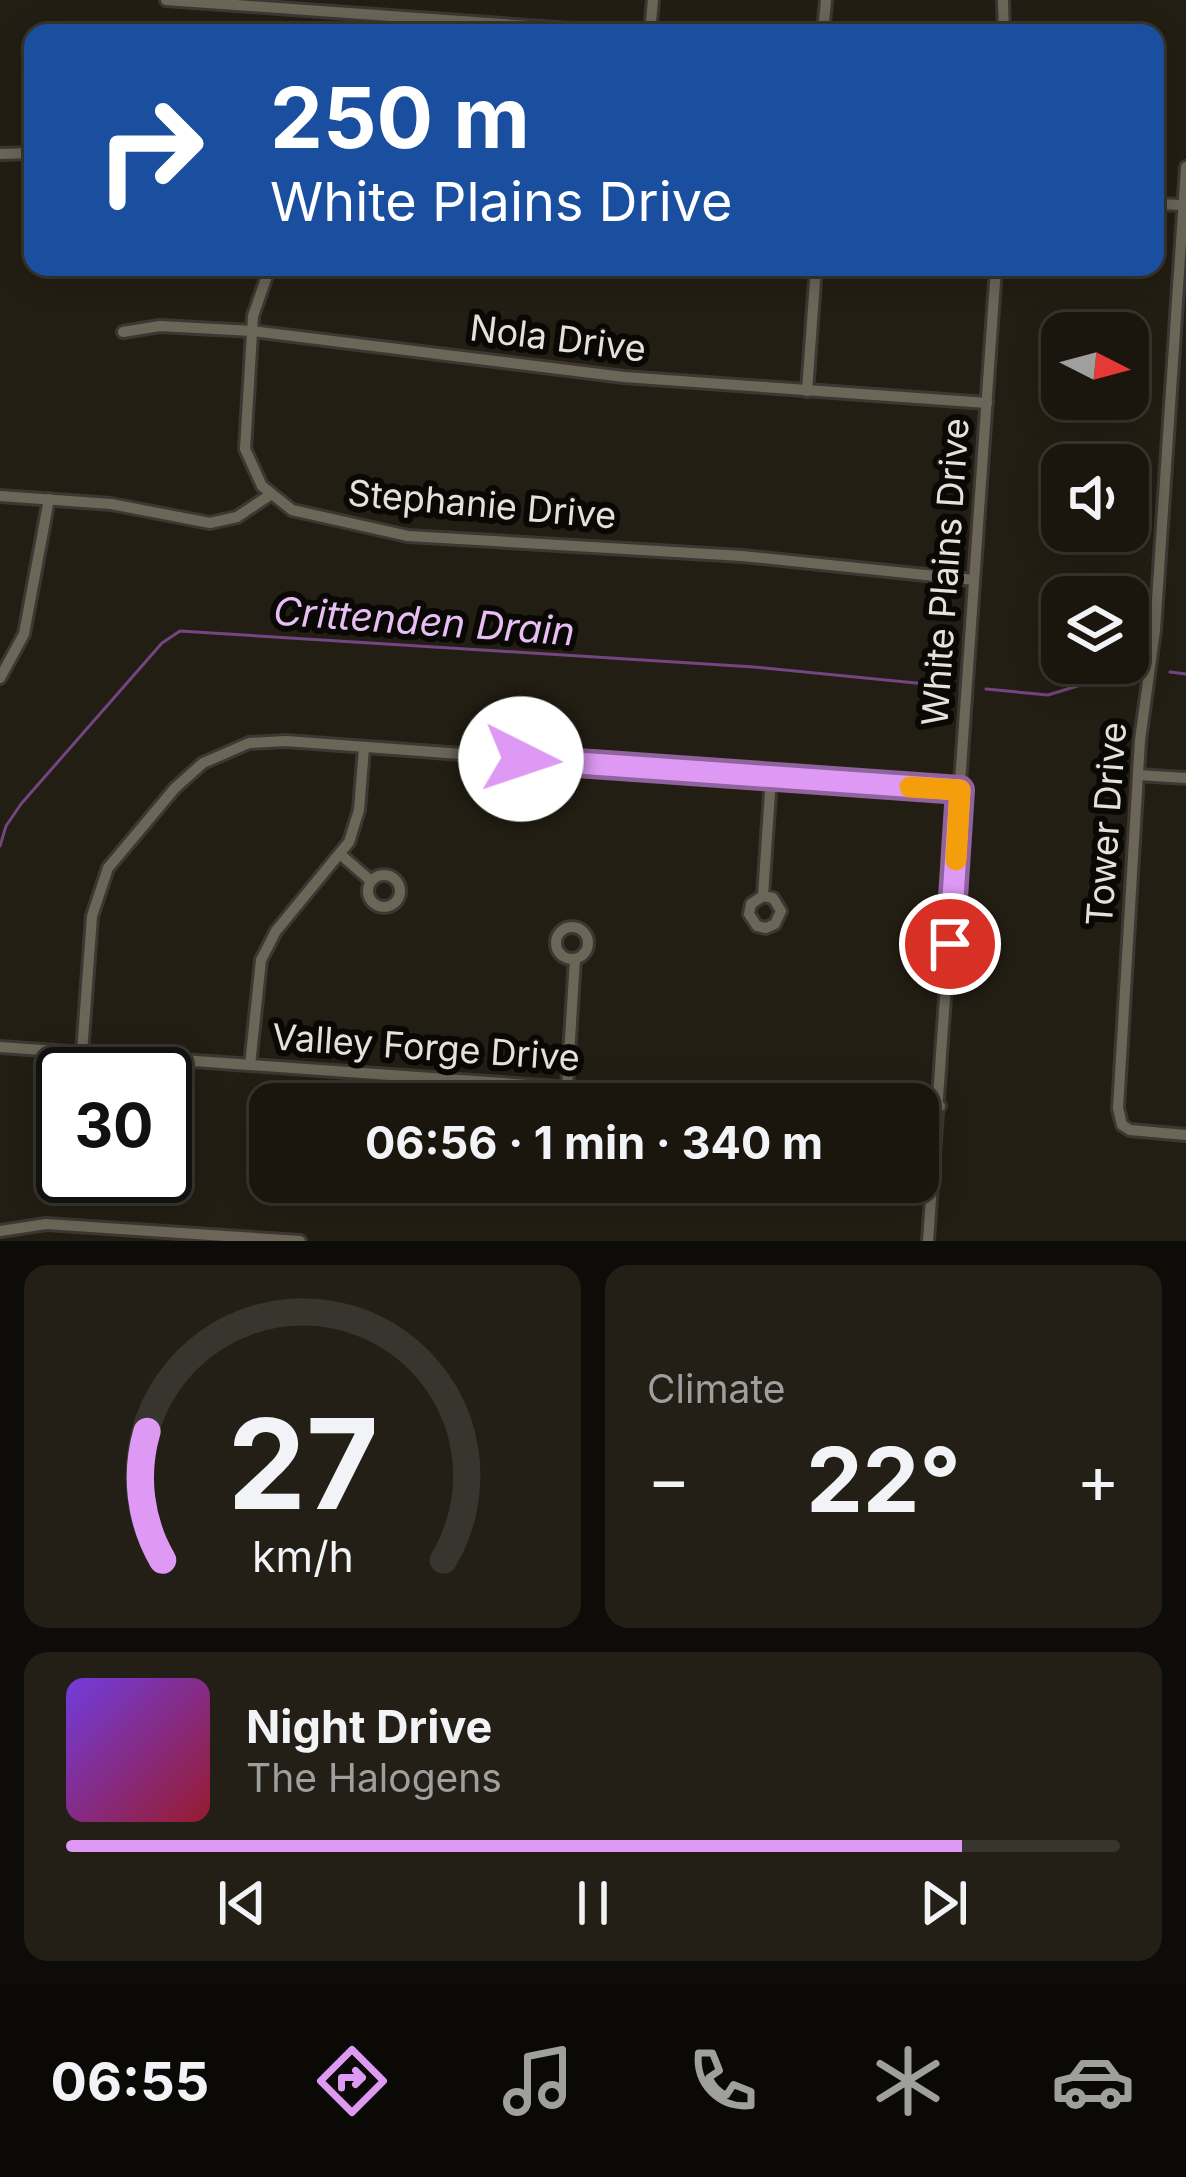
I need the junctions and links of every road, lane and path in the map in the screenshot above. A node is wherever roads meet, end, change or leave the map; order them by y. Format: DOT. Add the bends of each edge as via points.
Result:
graph roads {
  1 [pos="166,0"];
  2 [pos="317,5"];
  3 [pos="527,24"];
  4 [pos="1186,167"];
  5 [pos="1184,206"];
  6 [pos="266,276"];
  7 [pos="815,276"];
  8 [pos="996,276"];
  9 [pos="252,331"];
  10 [pos="123,332"];
  11 [pos="807,391"];
  12 [pos="987,404"];
  13 [pos="1170,405"];
  14 [pos="1184,406"];
  15 [pos="270,495"];
  16 [pos="0,496"];
  17 [pos="49,499"];
  18 [pos="974,580"];
  19 [pos="0,678"];
  20 [pos="364,748"];
  21 [pos="1138,775"];
  22 [pos="771,777"];
  23 [pos="1186,778"];
  24 [pos="960,790"];
  25 [pos="340,854"];
  26 [pos="371,881"];
  27 [pos="763,896"];
  28 [pos="575,959"];
  29 [pos="0,1047"];
  30 [pos="82,1047"];
  31 [pos="36,1050"];
  32 [pos="192,1060"];
  33 [pos="250,1064"];
  34 [pos="501,1083"];
  35 [pos="567,1083"];
  36 [pos="940,1106"];
  37 [pos="1186,1135"];
  38 [pos="0,1231"];
  39 [pos="300,1241"];
  40 [pos="928,1241"];
  1 -- 2 [label="street"];
  2 -- 3 [label="street"];
  4 -- 5 [label="street, Tower Drive"];
  5 -- 13 [label="street, Tower Drive"];
  6 -- 9 [label="street"];
  7 -- 11 [label="street"];
  8 -- 12 [label="street, White Plains Drive"];
  9 -- 10 [label="street, Nola Drive"];
  9 -- 11 [label="street, Nola Drive" via="588,374"];
  9 -- 15 [label="street" via="245,449"];
  11 -- 12 [label="street, Nola Drive"];
  12 -- 18 [label="street, White Plains Drive"];
  13 -- 14 [label="street"];
  13 -- 21 [label="street, Tower Drive"];
  15 -- 17 [label="street" via="210,523"];
  15 -- 18 [label="street, Stephanie Drive" via="304,515 408,536 722,554"];
  16 -- 17 [label="street"];
  17 -- 19 [label="street" via="24,634"];
  18 -- 24 [label="street, White Plains Drive"];
  20 -- 22 [label="street"];
  20 -- 25 [label="street" via="359,810"];
  20 -- 30 [label="street" via="249,743 218,754 175,788 100,884"];
  21 -- 23 [label="street"];
  21 -- 37 [label="street, Tower Drive" via="1118,1108 1122,1125 1138,1132"];
  22 -- 24 [label="street"];
  22 -- 27 [label="street"];
  24 -- 36 [label="street, White Plains Drive"];
  25 -- 26 [label="street"];
  25 -- 33 [label="street" via="268,945 257,977"];
  28 -- 35 [label="street"];
  29 -- 31 [label="street, Valley Forge Drive"];
  32 -- 33 [label="street, Valley Forge Drive"];
  33 -- 34 [label="street, Valley Forge Drive"];
  36 -- 40 [label="street, White Plains Drive"];
  38 -- 39 [label="street" via="46,1224"];
}
